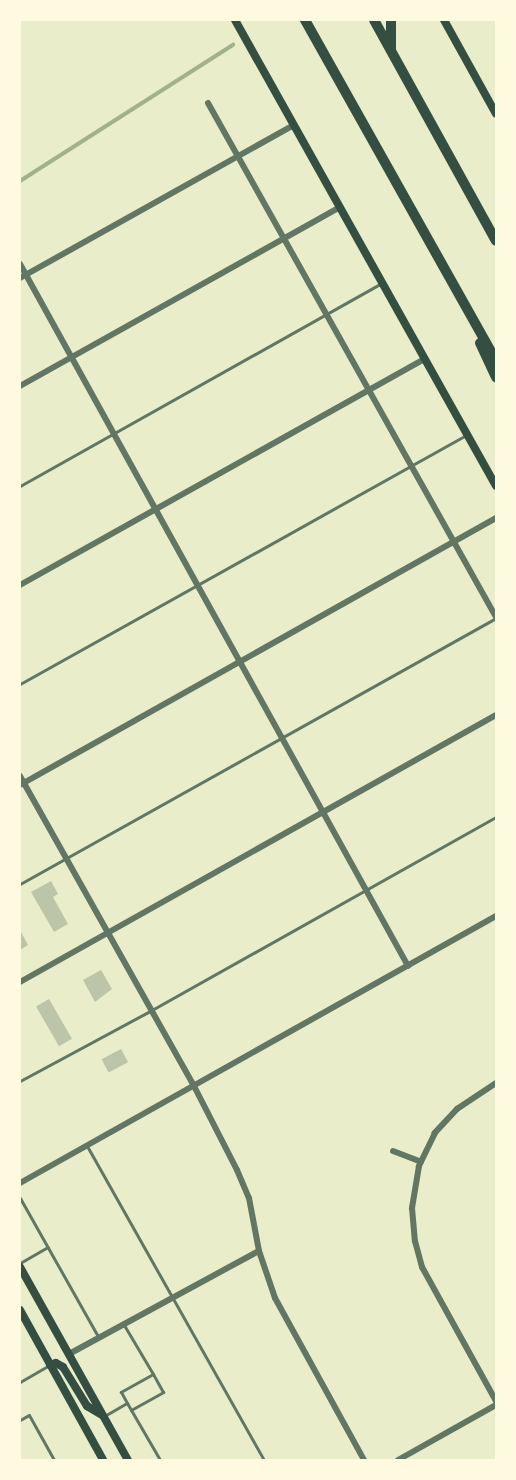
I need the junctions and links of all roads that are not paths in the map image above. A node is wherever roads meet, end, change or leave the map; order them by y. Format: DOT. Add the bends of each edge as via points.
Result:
graph roads {
  1 [pos="235,20"];
  2 [pos="305,20"];
  3 [pos="374,20"];
  4 [pos="392,20"];
  5 [pos="444,20"];
  6 [pos="390,49"];
  7 [pos="208,103"];
  8 [pos="496,114"];
  9 [pos="294,125"];
  10 [pos="238,157"];
  11 [pos="340,207"];
  12 [pos="284,238"];
  13 [pos="496,241"];
  14 [pos="433,245"];
  15 [pos="20,264"];
  16 [pos="23,277"];
  17 [pos="383,283"];
  18 [pos="327,314"];
  19 [pos="71,357"];
  20 [pos="425,359"];
  21 [pos="496,360"];
  22 [pos="496,378"];
  23 [pos="20,387"];
  24 [pos="369,390"];
  25 [pos="113,433"];
  26 [pos="467,434"];
  27 [pos="411,465"];
  28 [pos="20,486"];
  29 [pos="496,486"];
  30 [pos="155,509"];
  31 [pos="496,518"];
  32 [pos="454,542"];
  33 [pos="20,585"];
  34 [pos="197,585"];
  35 [pos="496,617"];
  36 [pos="240,662"];
  37 [pos="20,684"];
  38 [pos="496,715"];
  39 [pos="282,738"];
  40 [pos="21,781"];
  41 [pos="323,812"];
  42 [pos="496,817"];
  43 [pos="65,858"];
  44 [pos="20,884"];
  45 [pos="366,891"];
  46 [pos="496,916"];
  47 [pos="107,934"];
  48 [pos="408,966"];
  49 [pos="20,982"];
  50 [pos="150,1011"];
  51 [pos="20,1081"];
  52 [pos="496,1083"];
  53 [pos="194,1086"];
  54 [pos="87,1146"];
  55 [pos="393,1151"];
  56 [pos="421,1162"];
  57 [pos="20,1183"];
  58 [pos="20,1198"];
  59 [pos="48,1247"];
  60 [pos="259,1251"];
  61 [pos="20,1265"];
  62 [pos="172,1297"];
  63 [pos="20,1310"];
  64 [pos="124,1324"];
  65 [pos="99,1338"];
  66 [pos="69,1354"];
  67 [pos="50,1365"];
  68 [pos="153,1374"];
  69 [pos="20,1382"];
  70 [pos="127,1403"];
  71 [pos="496,1403"];
  72 [pos="131,1410"];
  73 [pos="104,1416"];
  74 [pos="20,1420"];
  75 [pos="54,1461"];
  76 [pos="103,1461"];
  77 [pos="128,1461"];
  78 [pos="160,1461"];
  79 [pos="264,1461"];
  80 [pos="364,1461"];
  81 [pos="398,1461"];
  1 -- 9 [label="main road"];
  2 -- 14 [label="highway"];
  3 -- 6 [label="highway"];
  4 -- 6 [label="highway"];
  5 -- 8 [label="main road"];
  6 -- 13 [label="highway"];
  7 -- 10 [label="street"];
  9 -- 10 [label="street"];
  9 -- 11 [label="main road"];
  10 -- 12 [label="street"];
  10 -- 16 [label="street"];
  11 -- 12 [label="street"];
  11 -- 17 [label="main road"];
  12 -- 18 [label="street"];
  12 -- 19 [label="street"];
  14 -- 21 [label="highway"];
  14 -- 22 [label="highway"];
  15 -- 16 [label="street"];
  16 -- 19 [label="street"];
  17 -- 18 [label="lane"];
  17 -- 20 [label="main road"];
  18 -- 24 [label="street"];
  18 -- 25 [label="lane"];
  19 -- 23 [label="street"];
  19 -- 25 [label="street"];
  20 -- 24 [label="street"];
  20 -- 26 [label="main road"];
  24 -- 27 [label="street"];
  24 -- 30 [label="street"];
  25 -- 28 [label="lane"];
  25 -- 30 [label="street"];
  26 -- 27 [label="lane"];
  26 -- 29 [label="main road"];
  27 -- 32 [label="street"];
  27 -- 34 [label="lane"];
  30 -- 33 [label="street"];
  30 -- 34 [label="street"];
  31 -- 32 [label="street"];
  32 -- 35 [label="street"];
  32 -- 36 [label="street"];
  34 -- 36 [label="street"];
  34 -- 37 [label="lane"];
  35 -- 39 [label="lane"];
  36 -- 39 [label="street"];
  36 -- 40 [label="street"];
  38 -- 41 [label="street"];
  39 -- 41 [label="street"];
  39 -- 43 [label="lane"];
  40 -- 43 [label="street"];
  41 -- 45 [label="street"];
  41 -- 47 [label="street"];
  42 -- 45 [label="lane"];
  43 -- 44 [label="lane"];
  43 -- 47 [label="street"];
  45 -- 48 [label="street"];
  45 -- 50 [label="lane"];
  46 -- 48 [label="street"];
  47 -- 49 [label="street"];
  47 -- 50 [label="street"];
  48 -- 53 [label="street"];
  50 -- 51 [label="lane"];
  50 -- 53 [label="street"];
  52 -- 56 [label="street" via="444,1122"];
  53 -- 54 [label="street"];
  53 -- 60 [label="street" via="249,1198"];
  54 -- 57 [label="street"];
  54 -- 62 [label="lane"];
  55 -- 56 [label="street"];
  56 -- 71 [label="street" via="412,1208 422,1267"];
  58 -- 59 [label="lane"];
  59 -- 61 [label="lane"];
  59 -- 65 [label="lane"];
  60 -- 62 [label="street"];
  60 -- 80 [label="street" via="275,1299"];
  61 -- 66 [label="main road"];
  62 -- 64 [label="street"];
  62 -- 79 [label="lane"];
  63 -- 67 [label="main road"];
  64 -- 65 [label="street"];
  64 -- 68 [label="lane"];
  65 -- 66 [label="street"];
  66 -- 73 [label="main road"];
  67 -- 69 [label="lane"];
  67 -- 73 [label="main road" via="63,1366 87,1406"];
  67 -- 76 [label="main road"];
  68 -- 70 [label="lane" via="121,1392"];
  68 -- 72 [label="lane" via="163,1392"];
  70 -- 72 [label="lane"];
  70 -- 73 [label="lane"];
  71 -- 81 [label="street"];
  72 -- 78 [label="lane"];
  73 -- 77 [label="main road"];
  74 -- 75 [label="lane" via="29,1415"];
}
